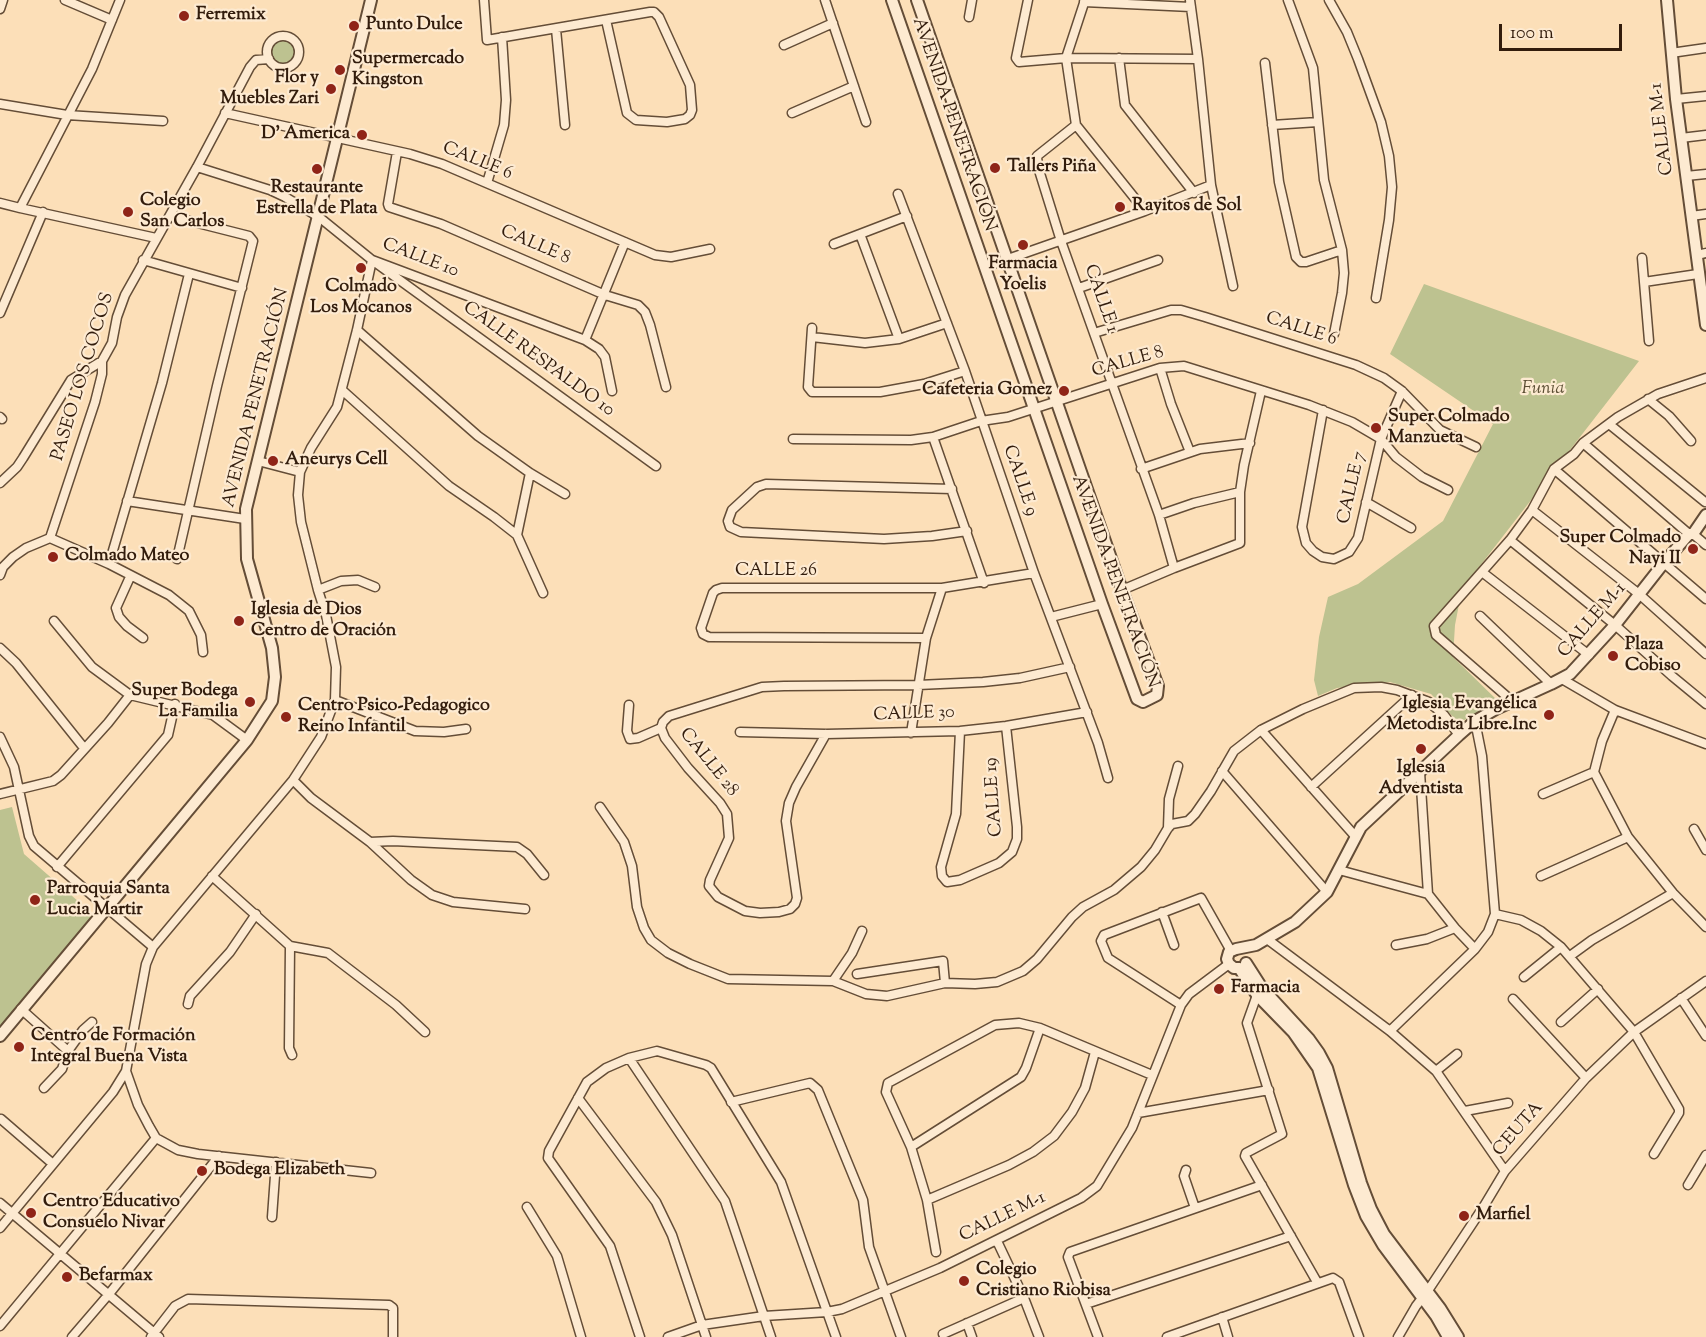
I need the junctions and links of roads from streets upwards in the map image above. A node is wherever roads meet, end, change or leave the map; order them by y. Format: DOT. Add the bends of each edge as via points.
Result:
graph roads {
  1 [pos="3,0"];
  2 [pos="65,0"];
  3 [pos="120,0"];
  4 [pos="371,0"];
  5 [pos="484,0"];
  6 [pos="825,0"];
  7 [pos="892,0"];
  8 [pos="917,0"];
  9 [pos="972,0"];
  10 [pos="1028,0"];
  11 [pos="1288,0"];
  12 [pos="1329,0"];
  13 [pos="1667,0"];
  14 [pos="1084,1"];
  15 [pos="1190,4"];
  16 [pos="0,9"];
  17 [pos="969,17"];
  18 [pos="112,20"];
  19 [pos="606,20"];
  20 [pos="833,23"];
  21 [pos="556,29"];
  22 [pos="502,37"];
  23 [pos="784,45"];
  24 [pos="1706,48"];
  25 [pos="1671,53"];
  26 [pos="1066,58"];
  27 [pos="1119,58"];
  28 [pos="268,59"];
  29 [pos="1198,59"];
  30 [pos="1265,63"];
  31 [pos="854,86"];
  32 [pos="1706,96"];
  33 [pos="1676,99"];
  34 [pos="0,104"];
  35 [pos="225,113"];
  36 [pos="792,113"];
  37 [pos="67,116"];
  38 [pos="163,121"];
  39 [pos="866,122"];
  40 [pos="1318,122"];
  41 [pos="565,125"];
  42 [pos="1076,125"];
  43 [pos="1272,125"];
  44 [pos="1706,135"];
  45 [pos="1681,138"];
  46 [pos="338,140"];
  47 [pos="397,152"];
  48 [pos="197,167"];
  49 [pos="1706,174"];
  50 [pos="1686,176"];
  51 [pos="487,183"];
  52 [pos="1211,185"];
  53 [pos="1194,193"];
  54 [pos="898,194"];
  55 [pos="0,203"];
  56 [pos="20,207"];
  57 [pos="1146,211"];
  58 [pos="43,212"];
  59 [pos="1706,214"];
  60 [pos="170,216"];
  61 [pos="907,216"];
  62 [pos="1691,216"];
  63 [pos="319,217"];
  64 [pos="860,234"];
  65 [pos="156,238"];
  66 [pos="1061,241"];
  67 [pos="626,242"];
  68 [pos="834,244"];
  69 [pos="710,249"];
  70 [pos="1342,250"];
  71 [pos="1701,254"];
  72 [pos="1642,258"];
  73 [pos="143,260"];
  74 [pos="372,260"];
  75 [pos="1007,260"];
  76 [pos="1158,260"];
  77 [pos="985,267"];
  78 [pos="189,274"];
  79 [pos="1698,274"];
  80 [pos="1644,282"];
  81 [pos="1233,286"];
  82 [pos="242,288"];
  83 [pos="1079,288"];
  84 [pos="605,294"];
  85 [pos="1376,298"];
  86 [pos="0,313"];
  87 [pos="947,323"];
  88 [pos="1706,325"];
  89 [pos="357,330"];
  90 [pos="1094,333"];
  91 [pos="1334,334"];
  92 [pos="899,339"];
  93 [pos="585,340"];
  94 [pos="1649,341"];
  95 [pos="102,361"];
  96 [pos="1160,368"];
  97 [pos="965,371"];
  98 [pos="1706,378"];
  99 [pos="1112,383"];
  100 [pos="666,387"];
  101 [pos="342,390"];
  102 [pos="1261,390"];
  103 [pos="612,391"];
  104 [pos="1402,391"];
  105 [pos="1648,399"];
  106 [pos="1058,402"];
  107 [pos="1034,409"];
  108 [pos="1323,410"];
  109 [pos="981,421"];
  110 [pos="1609,424"];
  111 [pos="933,437"];
  112 [pos="793,439"];
  113 [pos="1381,439"];
  114 [pos="1691,441"];
  115 [pos="1250,443"];
  116 [pos="1582,443"];
  117 [pos="1476,447"];
  118 [pos="1190,452"];
  119 [pos="258,461"];
  120 [pos="656,466"];
  121 [pos="1141,469"];
  122 [pos="1554,469"];
  123 [pos="300,472"];
  124 [pos="530,473"];
  125 [pos="0,483"];
  126 [pos="952,489"];
  127 [pos="1448,490"];
  128 [pos="1240,492"];
  129 [pos="565,494"];
  130 [pos="127,501"];
  131 [pos="1366,502"];
  132 [pos="1705,502"];
  133 [pos="188,510"];
  134 [pos="1532,510"];
  135 [pos="1158,515"];
  136 [pos="1706,515"];
  137 [pos="245,519"];
  138 [pos="1411,528"];
  139 [pos="967,531"];
  140 [pos="1691,534"];
  141 [pos="517,536"];
  142 [pos="50,538"];
  143 [pos="1510,540"];
  144 [pos="1706,545"];
  145 [pos="177,559"];
  146 [pos="109,564"];
  147 [pos="1664,564"];
  148 [pos="1174,568"];
  149 [pos="1,569"];
  150 [pos="1482,572"];
  151 [pos="1034,573"];
  152 [pos="130,576"];
  153 [pos="984,583"];
  154 [pos="375,587"];
  155 [pos="942,588"];
  156 [pos="318,590"];
  157 [pos="1122,590"];
  158 [pos="543,593"];
  159 [pos="1639,594"];
  160 [pos="1706,599"];
  161 [pos="1102,604"];
  162 [pos="1480,616"];
  163 [pos="1051,618"];
  164 [pos="54,621"];
  165 [pos="1615,625"];
  166 [pos="143,638"];
  167 [pos="926,638"];
  168 [pos="0,648"];
  169 [pos="203,652"];
  170 [pos="1706,654"];
  171 [pos="1588,656"];
  172 [pos="1070,666"];
  173 [pos="1562,679"];
  174 [pos="1551,684"];
  175 [pos="918,685"];
  176 [pos="130,695"];
  177 [pos="1412,695"];
  178 [pos="335,700"];
  179 [pos="1512,701"];
  180 [pos="175,704"];
  181 [pos="1706,704"];
  182 [pos="629,705"];
  183 [pos="1615,710"];
  184 [pos="1087,712"];
  185 [pos="1475,721"];
  186 [pos="1006,726"];
  187 [pos="661,728"];
  188 [pos="466,729"];
  189 [pos="1261,730"];
  190 [pos="960,731"];
  191 [pos="740,732"];
  192 [pos="911,733"];
  193 [pos="826,734"];
  194 [pos="1459,735"];
  195 [pos="0,737"];
  196 [pos="247,740"];
  197 [pos="1706,744"];
  198 [pos="84,748"];
  199 [pos="1178,766"];
  200 [pos="1222,771"];
  201 [pos="1420,772"];
  202 [pos="1594,772"];
  203 [pos="1108,778"];
  204 [pos="293,780"];
  205 [pos="1311,787"];
  206 [pos="18,789"];
  207 [pos="0,794"];
  208 [pos="1543,794"];
  209 [pos="600,807"];
  210 [pos="1168,828"];
  211 [pos="1694,829"];
  212 [pos="1355,836"];
  213 [pos="1628,837"];
  214 [pos="370,842"];
  215 [pos="1706,850"];
  216 [pos="57,867"];
  217 [pos="1339,870"];
  218 [pos="544,875"];
  219 [pos="212,876"];
  220 [pos="1541,876"];
  221 [pos="1327,892"];
  222 [pos="1673,893"];
  223 [pos="1428,894"];
  224 [pos="107,908"];
  225 [pos="525,909"];
  226 [pos="1162,912"];
  227 [pos="256,914"];
  228 [pos="1495,914"];
  229 [pos="1706,927"];
  230 [pos="1455,928"];
  231 [pos="862,931"];
  232 [pos="1267,939"];
  233 [pos="1174,945"];
  234 [pos="1256,945"];
  235 [pos="1396,945"];
  236 [pos="290,946"];
  237 [pos="1562,946"];
  238 [pos="153,947"];
  239 [pos="1474,949"];
  240 [pos="1235,950"];
  241 [pos="1570,956"];
  242 [pos="1240,964"];
  243 [pos="857,974"];
  244 [pos="1524,977"];
  245 [pos="833,981"];
  246 [pos="1706,981"];
  247 [pos="945,983"];
  248 [pos="1598,989"];
  249 [pos="1257,995"];
  250 [pos="1681,998"];
  251 [pos="1513,999"];
  252 [pos="188,1004"];
  253 [pos="1180,1005"];
  254 [pos="21,1009"];
  255 [pos="92,1022"];
  256 [pos="1561,1022"];
  257 [pos="1040,1028"];
  258 [pos="1390,1031"];
  259 [pos="425,1032"];
  260 [pos="1634,1032"];
  261 [pos="0,1036"];
  262 [pos="1706,1036"];
  263 [pos="68,1051"];
  264 [pos="1095,1052"];
  265 [pos="1456,1054"];
  266 [pos="292,1055"];
  267 [pos="629,1058"];
  268 [pos="126,1071"];
  269 [pos="1436,1071"];
  270 [pos="1152,1075"];
  271 [pos="1586,1078"];
  272 [pos="44,1088"];
  273 [pos="1269,1090"];
  274 [pos="578,1098"];
  275 [pos="731,1102"];
  276 [pos="1508,1103"];
  277 [pos="1465,1111"];
  278 [pos="1138,1113"];
  279 [pos="1,1119"];
  280 [pos="156,1138"];
  281 [pos="911,1147"];
  282 [pos="1654,1154"];
  283 [pos="1706,1155"];
  284 [pos="219,1156"];
  285 [pos="276,1162"];
  286 [pos="53,1164"];
  287 [pos="1186,1170"];
  288 [pos="1505,1171"];
  289 [pos="371,1173"];
  290 [pos="1262,1185"];
  291 [pos="1688,1185"];
  292 [pos="927,1200"];
  293 [pos="0,1203"];
  294 [pos="527,1206"];
  295 [pos="1195,1208"];
  296 [pos="12,1212"];
  297 [pos="272,1217"];
  298 [pos="0,1228"];
  299 [pos="1291,1236"];
  300 [pos="997,1241"];
  301 [pos="936,1252"];
  302 [pos="61,1254"];
  303 [pos="1317,1282"];
  304 [pos="885,1291"];
  305 [pos="109,1294"];
  306 [pos="1425,1295"];
  307 [pos="1024,1298"];
  308 [pos="1086,1304"];
  309 [pos="827,1312"];
  310 [pos="764,1317"];
  311 [pos="1222,1317"];
  312 [pos="967,1323"];
  313 [pos="702,1324"];
  314 [pos="0,1326"];
  315 [pos="944,1334"];
  316 [pos="155,1336"];
  317 [pos="72,1337"];
  318 [pos="393,1337"];
  319 [pos="581,1337"];
  320 [pos="640,1337"];
  321 [pos="668,1337"];
  322 [pos="706,1337"];
  323 [pos="771,1337"];
  324 [pos="836,1337"];
  325 [pos="900,1337"];
  326 [pos="972,1337"];
  327 [pos="1039,1337"];
  328 [pos="1098,1337"];
  329 [pos="1167,1337"];
  330 [pos="1228,1337"];
  331 [pos="1359,1337"];
  332 [pos="1398,1337"];
  333 [pos="1448,1337"];
  334 [pos="1458,1337"];
  1 -- 16 [label="street"];
  2 -- 18 [label="street"];
  3 -- 18 [label="street"];
  4 -- 46 [label="street, AVENIDA PENETRACIÓN"];
  5 -- 22 [label="street" via="487,40"];
  6 -- 20 [label="street"];
  7 -- 77 [label="street, AVENIDA PENETRACIÓN"];
  8 -- 75 [label="street, AVENIDA PENETRACIÓN"];
  9 -- 17 [label="street"];
  10 -- 26 [label="street" via="1017,60"];
  11 -- 40 [label="street" via="1313,68"];
  12 -- 85 [label="street" via="1358,59 1389,156 1389,220"];
  13 -- 25 [label="street, CALLE M-1"];
  14 -- 15 [label="street"];
  14 -- 26 [label="street"];
  15 -- 29 [label="street"];
  18 -- 37 [label="street"];
  19 -- 19 [label="street" via="654,12 659,16 690,86 692,110 685,119 631,118 625,108"];
  19 -- 21 [label="street"];
  20 -- 23 [label="street"];
  20 -- 31 [label="street"];
  21 -- 22 [label="street"];
  21 -- 41 [label="street"];
  22 -- 51 [label="street" via="504,125"];
  24 -- 25 [label="street"];
  25 -- 33 [label="street, CALLE M-1"];
  26 -- 27 [label="street"];
  26 -- 42 [label="street"];
  27 -- 29 [label="street"];
  27 -- 53 [label="street" via="1125,105"];
  28 -- 28 [label="street" via="277,67 288,68 299,56 299,46 292,37 276,36 268,44"];
  28 -- 35 [label="street, PASEO LOS COCOS" via="256,60 250,67"];
  29 -- 52 [label="street"];
  30 -- 43 [label="street"];
  31 -- 36 [label="street"];
  31 -- 39 [label="street"];
  32 -- 33 [label="street"];
  33 -- 45 [label="street, CALLE M-1"];
  34 -- 37 [label="street"];
  35 -- 46 [label="street, CALLE 6"];
  35 -- 48 [label="street, PASEO LOS COCOS"];
  37 -- 38 [label="street"];
  37 -- 56 [label="street"];
  40 -- 43 [label="street"];
  40 -- 70 [label="street" via="1324,180"];
  42 -- 57 [label="street"];
  42 -- 66 [label="street, CALLE 1" via="1036,158"];
  43 -- 70 [label="street" via="1279,183 1296,257 1306,262"];
  44 -- 45 [label="street"];
  45 -- 50 [label="street, CALLE M-1"];
  46 -- 47 [label="street, CALLE 6"];
  46 -- 63 [label="street, AVENIDA PENETRACIÓN"];
  47 -- 51 [label="street, CALLE 6" via="442,164"];
  47 -- 84 [label="street, CALLE 8" via="388,204 393,210 450,228"];
  48 -- 60 [label="street, PASEO LOS COCOS"];
  48 -- 63 [label="street, CALLE 10" via="270,190"];
  49 -- 50 [label="street"];
  50 -- 62 [label="street, CALLE M-1"];
  51 -- 67 [label="street, CALLE 6"];
  52 -- 53 [label="street"];
  52 -- 81 [label="street"];
  53 -- 57 [label="street"];
  54 -- 61 [label="street, CALLE 9"];
  55 -- 56 [label="street"];
  56 -- 58 [label="street"];
  57 -- 66 [label="street"];
  58 -- 65 [label="street"];
  58 -- 86 [label="street"];
  59 -- 62 [label="street"];
  60 -- 65 [label="street, PASEO LOS COCOS"];
  60 -- 82 [label="street" via="249,236 253,241"];
  61 -- 64 [label="street"];
  61 -- 87 [label="street, CALLE 9"];
  62 -- 71 [label="street, CALLE M-1"];
  63 -- 74 [label="street, CALLE 10"];
  63 -- 119 [label="street, AVENIDA PENETRACIÓN"];
  64 -- 68 [label="street"];
  64 -- 92 [label="street"];
  65 -- 73 [label="street, PASEO LOS COCOS"];
  66 -- 75 [label="street"];
  66 -- 83 [label="street, CALLE 1"];
  67 -- 69 [label="street, CALLE 6" via="656,255"];
  67 -- 84 [label="street"];
  70 -- 91 [label="street" via="1344,273"];
  71 -- 79 [label="street, CALLE M-1"];
  72 -- 80 [label="street"];
  73 -- 78 [label="street"];
  73 -- 95 [label="street, PASEO LOS COCOS" via="124,295 112,343"];
  74 -- 89 [label="street"];
  74 -- 93 [label="street, CALLE 10"];
  74 -- 120 [label="street, CALLE RESPALDO 10"];
  75 -- 77 [label="street"];
  75 -- 106 [label="street, AVENIDA PENETRACIÓN"];
  76 -- 83 [label="street"];
  77 -- 107 [label="street, AVENIDA PENETRACIÓN"];
  78 -- 82 [label="street"];
  78 -- 130 [label="street"];
  79 -- 80 [label="street"];
  79 -- 88 [label="street, CALLE M-1"];
  80 -- 94 [label="street"];
  82 -- 133 [label="street"];
  83 -- 90 [label="street, CALLE 1"];
  84 -- 93 [label="street"];
  84 -- 100 [label="street, CALLE 8" via="638,305 645,312"];
  87 -- 92 [label="street"];
  87 -- 97 [label="street, CALLE 9"];
  89 -- 101 [label="street"];
  89 -- 124 [label="street" via="478,436"];
  90 -- 99 [label="street, CALLE 1"];
  90 -- 104 [label="street, CALLE 6" via="1163,311 1181,310 1356,365"];
  92 -- 97 [label="street" via="864,343 812,333 808,387 812,392 880,392"];
  93 -- 103 [label="street, CALLE 10" via="605,357"];
  95 -- 125 [label="street" via="71,380 17,467"];
  95 -- 142 [label="street, PASEO LOS COCOS" via="95,402"];
  96 -- 99 [label="street, CALLE 8"];
  96 -- 102 [label="street, CALLE 8" via="1184,366"];
  96 -- 118 [label="street"];
  97 -- 109 [label="street, CALLE 9"];
  98 -- 105 [label="street"];
  99 -- 106 [label="street, CALLE 8"];
  99 -- 121 [label="street, CALLE 1"];
  101 -- 123 [label="street" via="337,407 310,448"];
  101 -- 141 [label="street" via="449,486"];
  102 -- 108 [label="street, CALLE 8"];
  102 -- 115 [label="street"];
  104 -- 113 [label="street, CALLE 7"];
  104 -- 117 [label="street, CALLE 6" via="1440,430"];
  105 -- 110 [label="street"];
  105 -- 114 [label="street"];
  106 -- 107 [label="street, CALLE 8"];
  106 -- 157 [label="street, AVENIDA PENETRACIÓN"];
  107 -- 109 [label="street, CALLE 8"];
  107 -- 161 [label="street, AVENIDA PENETRACIÓN"];
  108 -- 113 [label="street, CALLE 8"];
  108 -- 131 [label="street, CALLE 7" via="1302,522 1309,547 1326,558 1344,555 1358,538"];
  109 -- 111 [label="street, CALLE 8"];
  109 -- 151 [label="street, CALLE 9"];
  110 -- 116 [label="street"];
  110 -- 132 [label="street"];
  111 -- 112 [label="street, CALLE 8"];
  111 -- 126 [label="street"];
  113 -- 127 [label="street, CALLE 8" via="1396,457 1422,477"];
  113 -- 131 [label="street, CALLE 7"];
  115 -- 118 [label="street"];
  115 -- 128 [label="street"];
  116 -- 122 [label="street"];
  116 -- 140 [label="street"];
  118 -- 121 [label="street"];
  119 -- 123 [label="street"];
  119 -- 137 [label="street, AVENIDA PENETRACIÓN"];
  121 -- 135 [label="street, CALLE 1"];
  122 -- 134 [label="street"];
  122 -- 147 [label="street"];
  123 -- 156 [label="street" via="301,522"];
  124 -- 129 [label="street"];
  124 -- 141 [label="street"];
  126 -- 139 [label="street"];
  126 -- 139 [label="street" via="766,484 757,487 732,510 728,521 730,527 741,532 884,539"];
  128 -- 135 [label="street"];
  128 -- 148 [label="street" via="1240,543"];
  130 -- 133 [label="street"];
  130 -- 146 [label="street"];
  131 -- 138 [label="street"];
  133 -- 137 [label="street"];
  133 -- 145 [label="street"];
  134 -- 143 [label="street"];
  134 -- 159 [label="street"];
  135 -- 148 [label="street, CALLE 1"];
  136 -- 140 [label="street, CALLE M-1"];
  137 -- 196 [label="street, AVENIDA PENETRACIÓN" via="247,559 272,648 275,677 272,701"];
  139 -- 153 [label="street"];
  140 -- 144 [label="street"];
  140 -- 147 [label="street, CALLE M-1"];
  141 -- 158 [label="street"];
  142 -- 146 [label="street"];
  142 -- 149 [label="street" via="26,548"];
  143 -- 150 [label="street"];
  143 -- 165 [label="street"];
  146 -- 152 [label="street"];
  147 -- 159 [label="street, CALLE M-1"];
  147 -- 160 [label="street"];
  148 -- 157 [label="street"];
  150 -- 171 [label="street"];
  150 -- 179 [label="street" via="1434,626 1434,632"];
  151 -- 153 [label="street, CALLE 26"];
  151 -- 163 [label="street, CALLE 9"];
  152 -- 166 [label="street" via="116,608 127,626"];
  152 -- 169 [label="street" via="169,595 189,611 201,635"];
  153 -- 155 [label="street, CALLE 26"];
  154 -- 156 [label="street" via="350,580"];
  155 -- 167 [label="street"];
  155 -- 167 [label="street, CALLE 26" via="722,588 713,593 701,628 709,637"];
  156 -- 178 [label="street" via="335,657"];
  157 -- 161 [label="street, AVENIDA PENETRACIÓN" via="1158,686 1154,698 1143,702 1137,699"];
  159 -- 165 [label="street, CALLE M-1"];
  159 -- 170 [label="street"];
  161 -- 163 [label="street"];
  162 -- 174 [label="street"];
  163 -- 172 [label="street, CALLE 9"];
  164 -- 176 [label="street" via="92,667"];
  165 -- 171 [label="street, CALLE M-1"];
  165 -- 181 [label="street"];
  167 -- 175 [label="street"];
  168 -- 198 [label="street"];
  171 -- 173 [label="street, CALLE M-1"];
  172 -- 175 [label="street, CALLE 28" via="1020,678"];
  172 -- 184 [label="street, CALLE 9"];
  173 -- 174 [label="street, CALLE M-1"];
  173 -- 183 [label="street"];
  174 -- 179 [label="street, CALLE M-1"];
  175 -- 187 [label="street, CALLE 28" via="762,687 669,716"];
  175 -- 192 [label="street"];
  176 -- 180 [label="street"];
  176 -- 198 [label="street"];
  177 -- 189 [label="street" via="1381,687 1354,688"];
  177 -- 194 [label="street" via="1429,702"];
  177 -- 205 [label="street"];
  178 -- 188 [label="street" via="415,731"];
  178 -- 204 [label="street" via="321,737"];
  179 -- 185 [label="street, CALLE M-1"];
  180 -- 196 [label="street" via="213,715"];
  180 -- 216 [label="street" via="168,735"];
  182 -- 187 [label="street" via="630,739"];
  183 -- 197 [label="street"];
  183 -- 202 [label="street"];
  184 -- 186 [label="street, CALLE 30"];
  184 -- 203 [label="street, CALLE 9"];
  185 -- 194 [label="street, CALLE M-1"];
  185 -- 228 [label="street" via="1482,756"];
  186 -- 190 [label="street, CALLE 30"];
  186 -- 190 [label="street, CALLE 19" via="1017,839 1012,852 999,863 947,882 941,867 956,814"];
  187 -- 193 [label="street, CALLE 28" via="727,814 729,838 710,886 718,897 745,911 760,913 779,912 795,904 786,821 789,802"];
  189 -- 200 [label="street" via="1234,751"];
  189 -- 205 [label="street"];
  190 -- 192 [label="street, CALLE 30"];
  191 -- 193 [label="street, CALLE 30"];
  192 -- 193 [label="street, CALLE 30"];
  194 -- 201 [label="street, CALLE M-1"];
  195 -- 206 [label="street" via="14,767"];
  196 -- 224 [label="street, AVENIDA PENETRACIÓN"];
  198 -- 206 [label="street" via="53,781"];
  199 -- 210 [label="street" via="1169,799"];
  200 -- 210 [label="street" via="1196,814"];
  200 -- 221 [label="street"];
  201 -- 212 [label="street, CALLE M-1"];
  201 -- 223 [label="street"];
  202 -- 208 [label="street"];
  202 -- 213 [label="street"];
  204 -- 214 [label="street"];
  204 -- 219 [label="street"];
  205 -- 212 [label="street"];
  206 -- 207 [label="street"];
  206 -- 216 [label="street" via="29,837"];
  209 -- 245 [label="street" via="624,842 644,928 651,940 668,953 728,979"];
  210 -- 247 [label="street" via="1141,867 1114,890 1072,916 1023,971 997,982"];
  211 -- 215 [label="street"];
  212 -- 217 [label="street, CALLE M-1"];
  213 -- 220 [label="street"];
  213 -- 222 [label="street"];
  214 -- 218 [label="street" via="517,847"];
  214 -- 225 [label="street" via="432,895 453,902"];
  216 -- 224 [label="street"];
  217 -- 221 [label="street, CALLE M-1"];
  217 -- 223 [label="street"];
  219 -- 227 [label="street"];
  219 -- 238 [label="street"];
  221 -- 232 [label="street, CALLE M-1" via="1295,922"];
  222 -- 229 [label="street"];
  222 -- 241 [label="street"];
  223 -- 230 [label="street"];
  224 -- 238 [label="street"];
  224 -- 254 [label="street, AVENIDA PENETRACIÓN"];
  226 -- 233 [label="street"];
  226 -- 240 [label="street" via="1201,898"];
  226 -- 253 [label="street" via="1104,935 1101,941 1108,958"];
  227 -- 236 [label="street"];
  227 -- 252 [label="street" via="230,952 190,996"];
  228 -- 237 [label="street" via="1521,920"];
  228 -- 239 [label="street" via="1488,932"];
  230 -- 235 [label="street"];
  230 -- 239 [label="street"];
  231 -- 245 [label="street"];
  232 -- 234 [label="street, CALLE M-1"];
  232 -- 258 [label="street"];
  234 -- 240 [label="street, CALLE M-1"];
  234 -- 242 [label="street, CALLE M-1"];
  236 -- 259 [label="street" via="328,953"];
  236 -- 266 [label="street"];
  237 -- 241 [label="street"];
  237 -- 244 [label="street"];
  238 -- 268 [label="street" via="146,964"];
  239 -- 258 [label="street"];
  240 -- 242 [label="street" via="1245,953"];
  240 -- 242 [label="street" via="1227,957"];
  241 -- 248 [label="street"];
  242 -- 249 [label="street"];
  242 -- 253 [label="street, CALLE M-1" via="1189,994"];
  242 -- 306 [label="street" via="1319,1053 1371,1209"];
  243 -- 247 [label="street" via="943,961"];
  245 -- 247 [label="street" via="866,994 886,996"];
  246 -- 250 [label="street, CEUTA"];
  248 -- 256 [label="street"];
  248 -- 260 [label="street"];
  249 -- 273 [label="street" via="1247,1023"];
  249 -- 306 [label="street" via="1293,1032 1318,1068 1366,1216 1383,1245"];
  250 -- 260 [label="street, CEUTA"];
  250 -- 262 [label="street"];
  251 -- 271 [label="street"];
  253 -- 270 [label="street, CALLE M-1"];
  254 -- 261 [label="street, AVENIDA PENETRACIÓN"];
  254 -- 263 [label="street"];
  255 -- 263 [label="street"];
  257 -- 264 [label="street"];
  257 -- 281 [label="street" via="1021,1077"];
  257 -- 281 [label="street" via="1019,1023 995,1025 888,1083 886,1092"];
  258 -- 269 [label="street"];
  260 -- 271 [label="street, CEUTA"];
  260 -- 282 [label="street" via="1679,1109"];
  263 -- 272 [label="street" via="62,1069"];
  264 -- 270 [label="street"];
  264 -- 292 [label="street" via="1085,1088 1054,1136 1009,1165"];
  265 -- 269 [label="street"];
  267 -- 274 [label="street" via="587,1082"];
  267 -- 275 [label="street" via="657,1051 706,1065"];
  267 -- 310 [label="street" via="725,1201"];
  268 -- 280 [label="street"];
  268 -- 286 [label="street" via="114,1092"];
  269 -- 277 [label="street"];
  270 -- 278 [label="street, CALLE M-1"];
  271 -- 288 [label="street, CEUTA"];
  273 -- 278 [label="street"];
  273 -- 290 [label="street" via="1282,1134 1245,1154"];
  274 -- 313 [label="street" via="656,1202 672,1235"];
  274 -- 320 [label="street" via="548,1158 610,1246"];
  275 -- 304 [label="street" via="810,1083 818,1090 863,1200 869,1247"];
  275 -- 309 [label="street" via="781,1182"];
  276 -- 277 [label="street"];
  277 -- 288 [label="street"];
  278 -- 300 [label="street, CALLE M-1" via="1096,1186 1081,1198"];
  279 -- 286 [label="street"];
  280 -- 284 [label="street" via="178,1150"];
  280 -- 302 [label="street"];
  281 -- 292 [label="street"];
  283 -- 291 [label="street"];
  284 -- 285 [label="street"];
  284 -- 305 [label="street"];
  285 -- 289 [label="street"];
  285 -- 297 [label="street"];
  286 -- 296 [label="street"];
  287 -- 295 [label="street" via="1184,1176"];
  288 -- 306 [label="street, CEUTA"];
  290 -- 295 [label="street"];
  290 -- 299 [label="street"];
  292 -- 301 [label="street"];
  293 -- 296 [label="street"];
  294 -- 319 [label="street" via="557,1256"];
  295 -- 308 [label="street" via="1070,1252 1068,1257"];
  296 -- 298 [label="street"];
  296 -- 302 [label="street"];
  299 -- 303 [label="street"];
  299 -- 308 [label="street"];
  300 -- 304 [label="street, CALLE M-1"];
  300 -- 307 [label="street"];
  302 -- 305 [label="street"];
  302 -- 314 [label="street"];
  303 -- 311 [label="street"];
  303 -- 331 [label="street" via="1333,1278 1339,1282"];
  304 -- 309 [label="street, CALLE M-1"];
  304 -- 325 [label="street"];
  305 -- 316 [label="street"];
  305 -- 317 [label="street"];
  306 -- 332 [label="street, CEUTA"];
  306 -- 333 [label="street"];
  306 -- 334 [label="street"];
  307 -- 312 [label="street"];
  307 -- 327 [label="street"];
  308 -- 328 [label="street"];
  309 -- 310 [label="street, CALLE M-1"];
  309 -- 324 [label="street"];
  310 -- 313 [label="street, CALLE M-1"];
  310 -- 323 [label="street"];
  311 -- 329 [label="street"];
  311 -- 330 [label="street"];
  312 -- 315 [label="street"];
  312 -- 326 [label="street"];
  313 -- 321 [label="street, CALLE M-1"];
  313 -- 322 [label="street"];
  316 -- 318 [label="street" via="175,1306 188,1299 389,1305 393,1308"];
}
